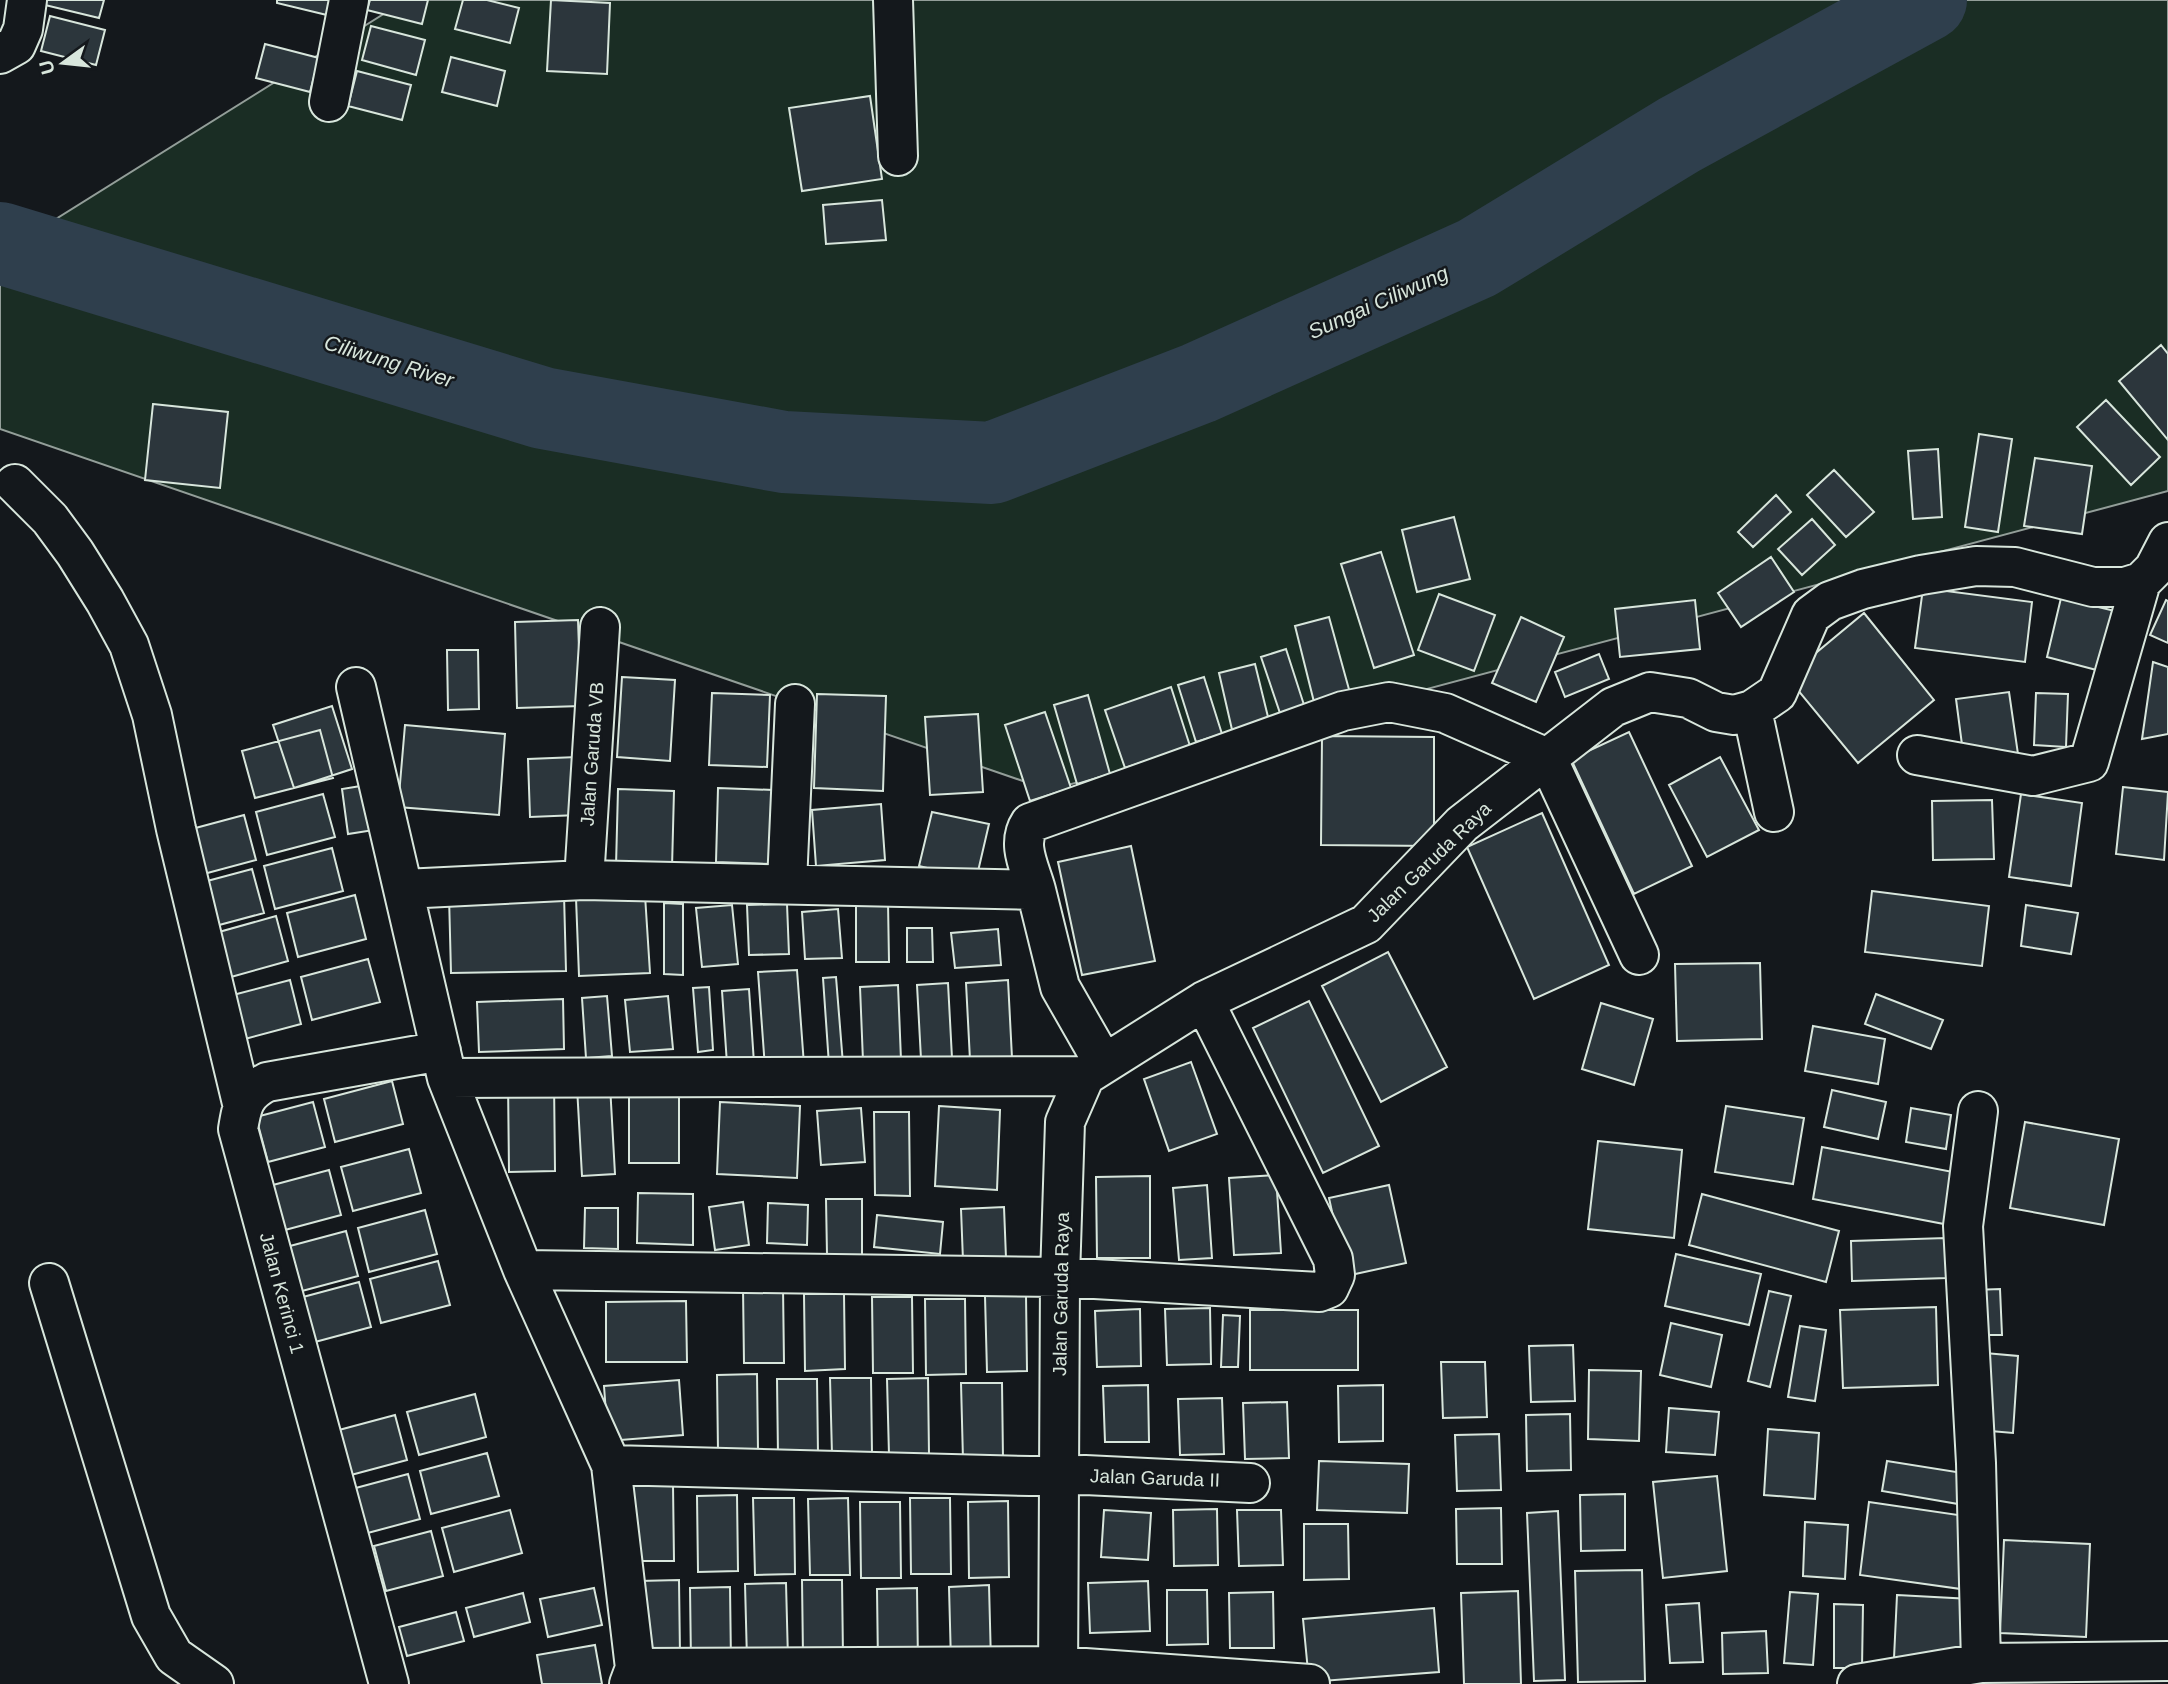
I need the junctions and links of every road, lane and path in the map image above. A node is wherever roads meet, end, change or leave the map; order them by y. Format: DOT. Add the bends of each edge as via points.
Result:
graph roads {
  1 [pos="27,0"];
  2 [pos="349,0"];
  3 [pos="893,0"];
  4 [pos="0,54"];
  5 [pos="329,103"];
  6 [pos="898,156"];
  7 [pos="15,484"];
  8 [pos="2168,542"];
  9 [pos="2141,582"];
  10 [pos="600,627"];
  11 [pos="356,687"];
  12 [pos="794,705"];
  13 [pos="1752,710"];
  14 [pos="1917,755"];
  15 [pos="1548,758"];
  16 [pos="1774,812"];
  17 [pos="584,880"];
  18 [pos="787,883"];
  19 [pos="404,889"];
  20 [pos="1036,890"];
  21 [pos="1639,955"];
  22 [pos="1204,1001"];
  23 [pos="444,1065"];
  24 [pos="1095,1070"];
  25 [pos="242,1103"];
  26 [pos="1978,1111"];
  27 [pos="523,1270"];
  28 [pos="1060,1277"];
  29 [pos="49,1283"];
  30 [pos="611,1465"];
  31 [pos="1060,1476"];
  32 [pos="1250,1483"];
  33 [pos="2168,1661"];
  34 [pos="1981,1663"];
  35 [pos="1057,1675"];
  36 [pos="632,1676"];
  37 [pos="214,1684"];
  38 [pos="389,1684"];
  39 [pos="1310,1684"];
  40 [pos="1857,1684"];
  1 -- 4 [label="street" via="16,45"];
  2 -- 5 [label="street"];
  3 -- 6 [label="street"];
  7 -- 25 [label="street, Jalan Kerinci 1" via="75,553 129,645 152,715"];
  8 -- 9 [label="street" via="2154,569"];
  9 -- 13 [label="street" via="2093,587 2015,567 1976,566 1863,589 1830,601 1811,615 1777,693"];
  9 -- 14 [label="street" via="2088,762 2033,776"];
  10 -- 17 [label="street, Jalan Garuda VB"];
  11 -- 19 [label="street"];
  12 -- 18 [label="street"];
  13 -- 15 [label="street, Jalan Garuda Raya" via="1734,715 1716,712 1688,698 1650,692 1613,707"];
  13 -- 16 [label="street"];
  15 -- 20 [label="street" via="1445,713 1389,702 1343,711 1030,823 1022,842"];
  15 -- 21 [label="street"];
  15 -- 22 [label="street, Jalan Garuda Raya" via="1462,824 1366,924"];
  17 -- 18 [label="street"];
  17 -- 19 [label="street"];
  18 -- 20 [label="street"];
  19 -- 23 [label="street"];
  20 -- 24 [label="street" via="1060,987"];
  22 -- 24 [label="street, Jalan Garuda Raya"];
  22 -- 28 [label="street" via="1333,1259 1335,1275 1329,1288 1319,1292"];
  23 -- 24 [label="street"];
  23 -- 25 [label="street" via="278,1079 257,1087"];
  23 -- 27 [label="street"];
  24 -- 28 [label="street, Jalan Garuda Raya" via="1065,1122"];
  25 -- 38 [label="street, Jalan Kerinci 1" via="241,1143"];
  26 -- 34 [label="street" via="1963,1226"];
  27 -- 28 [label="street"];
  27 -- 30 [label="street"];
  28 -- 31 [label="street, Jalan Garuda Raya"];
  29 -- 37 [label="street" via="151,1616 174,1656"];
  30 -- 31 [label="street, Jalan Garuda II"];
  30 -- 36 [label="street"];
  31 -- 32 [label="street, Jalan Garuda II"];
  31 -- 35 [label="street, Jalan Garuda Raya"];
  33 -- 34 [label="street"];
  34 -- 40 [label="street"];
  35 -- 36 [label="street"];
  35 -- 39 [label="street"];
}
